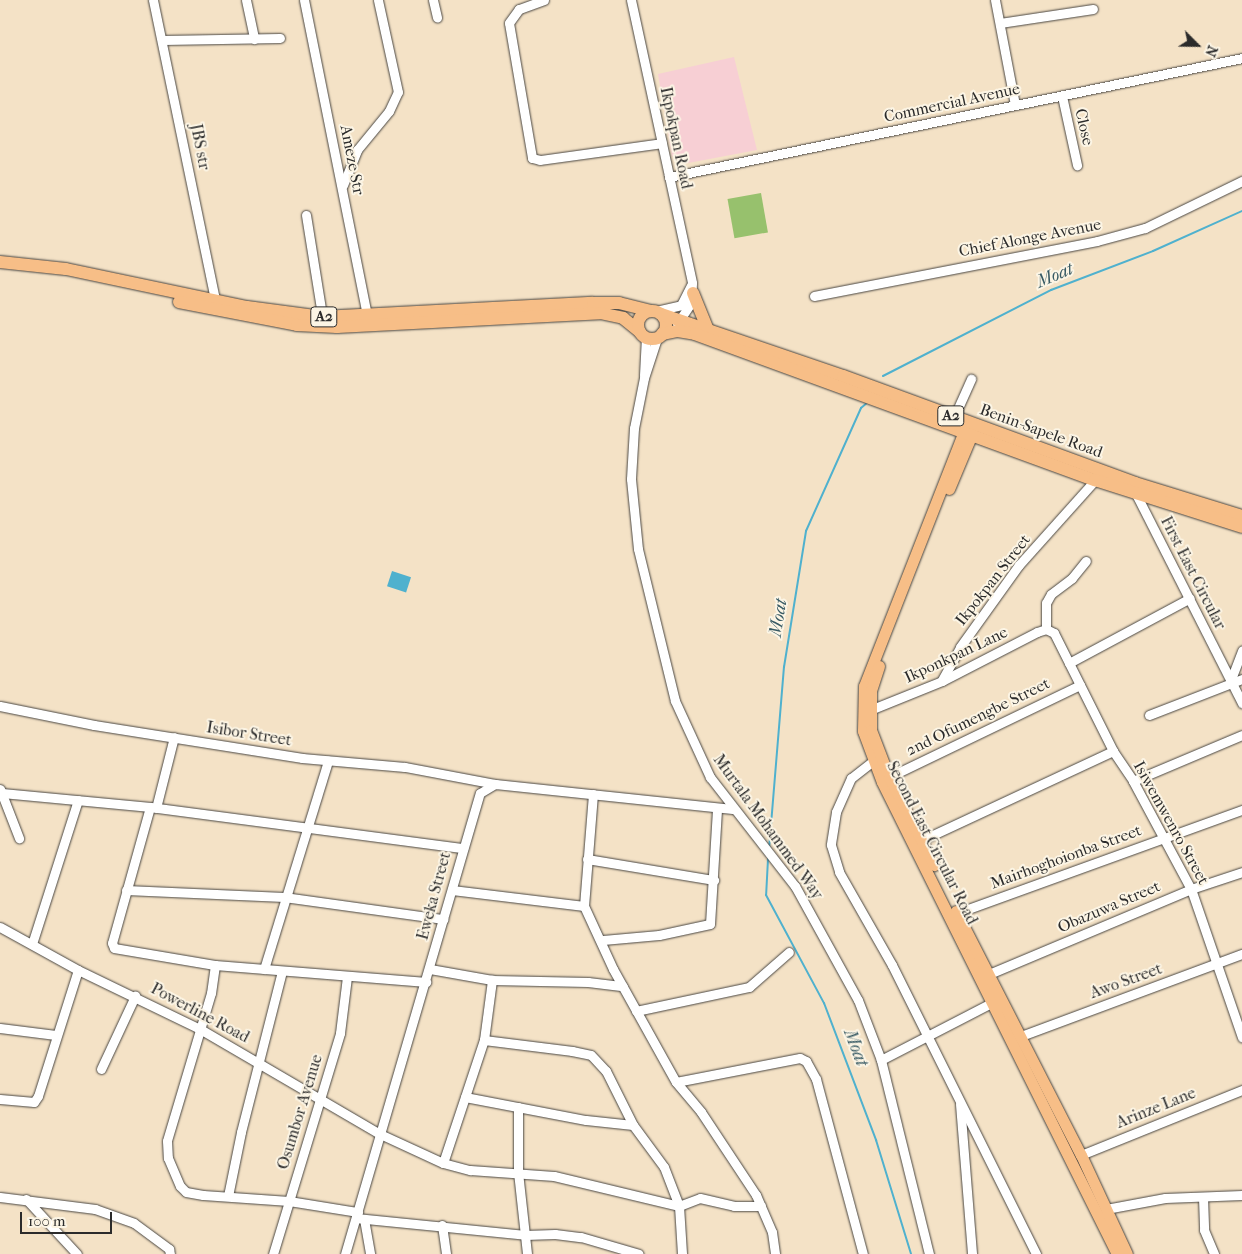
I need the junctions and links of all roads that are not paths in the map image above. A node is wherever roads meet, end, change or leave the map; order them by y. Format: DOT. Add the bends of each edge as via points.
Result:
graph roads {
  1 [pos="153,0"];
  2 [pos="246,0"];
  3 [pos="304,0"];
  4 [pos="378,0"];
  5 [pos="433,0"];
  6 [pos="544,0"];
  7 [pos="631,0"];
  8 [pos="995,0"];
  9 [pos="1093,9"];
  10 [pos="438,18"];
  11 [pos="1000,23"];
  12 [pos="280,38"];
  13 [pos="254,39"];
  14 [pos="162,40"];
  15 [pos="1242,58"];
  16 [pos="1062,96"];
  17 [pos="1015,105"];
  18 [pos="662,143"];
  19 [pos="1077,165"];
  20 [pos="669,177"];
  21 [pos="1242,181"];
  22 [pos="342,188"];
  23 [pos="306,215"];
  24 [pos="0,262"];
  25 [pos="0,270"];
  26 [pos="693,288"];
  27 [pos="814,296"];
  28 [pos="216,300"];
  29 [pos="656,312"];
  30 [pos="681,320"];
  31 [pos="323,321"];
  32 [pos="368,321"];
  33 [pos="708,330"];
  34 [pos="655,334"];
  35 [pos="971,379"];
  36 [pos="954,417"];
  37 [pos="968,433"];
  38 [pos="1095,480"];
  39 [pos="1135,487"];
  40 [pos="1242,516"];
  41 [pos="1242,527"];
  42 [pos="1086,561"];
  43 [pos="1190,598"];
  44 [pos="1050,631"];
  45 [pos="1242,650"];
  46 [pos="1069,663"];
  47 [pos="1242,679"];
  48 [pos="942,680"];
  49 [pos="1230,682"];
  50 [pos="1080,684"];
  51 [pos="1242,703"];
  52 [pos="0,706"];
  53 [pos="870,710"];
  54 [pos="1149,715"];
  55 [pos="1242,735"];
  56 [pos="174,737"];
  57 [pos="1113,752"];
  58 [pos="328,761"];
  59 [pos="873,761"];
  60 [pos="889,777"];
  61 [pos="1133,781"];
  62 [pos="495,784"];
  63 [pos="1,791"];
  64 [pos="593,794"];
  65 [pos="78,800"];
  66 [pos="153,807"];
  67 [pos="717,809"];
  68 [pos="734,809"];
  69 [pos="1242,810"];
  70 [pos="308,829"];
  71 [pos="19,838"];
  72 [pos="1162,838"];
  73 [pos="922,840"];
  74 [pos="463,848"];
  75 [pos="587,859"];
  76 [pos="1242,872"];
  77 [pos="714,880"];
  78 [pos="1191,889"];
  79 [pos="126,890"];
  80 [pos="452,890"];
  81 [pos="284,897"];
  82 [pos="584,906"];
  83 [pos="957,913"];
  84 [pos="444,919"];
  85 [pos="0,927"];
  86 [pos="603,940"];
  87 [pos="32,944"];
  88 [pos="788,952"];
  89 [pos="1242,954"];
  90 [pos="1219,963"];
  91 [pos="215,966"];
  92 [pos="264,969"];
  93 [pos="430,969"];
  94 [pos="78,970"];
  95 [pos="282,971"];
  96 [pos="989,974"];
  97 [pos="347,978"];
  98 [pos="492,980"];
  99 [pos="426,982"];
  100 [pos="623,986"];
  101 [pos="135,996"];
  102 [pos="997,1000"];
  103 [pos="636,1011"];
  104 [pos="0,1028"];
  105 [pos="200,1029"];
  106 [pos="56,1034"];
  107 [pos="927,1034"];
  108 [pos="1021,1036"];
  109 [pos="1242,1037"];
  110 [pos="484,1040"];
  111 [pos="881,1060"];
  112 [pos="258,1061"];
  113 [pos="101,1069"];
  114 [pos="676,1082"];
  115 [pos="1242,1090"];
  116 [pos="465,1097"];
  117 [pos="320,1098"];
  118 [pos="0,1099"];
  119 [pos="959,1099"];
  120 [pos="518,1107"];
  121 [pos="633,1125"];
  122 [pos="380,1134"];
  123 [pos="1081,1155"];
  124 [pos="443,1163"];
  125 [pos="518,1172"];
  126 [pos="1242,1195"];
  127 [pos="228,1196"];
  128 [pos="0,1197"];
  129 [pos="1203,1197"];
  130 [pos="26,1199"];
  131 [pos="289,1201"];
  132 [pos="679,1206"];
  133 [pos="760,1206"];
  134 [pos="1106,1209"];
  135 [pos="359,1216"];
  136 [pos="442,1225"];
  137 [pos="525,1235"];
  138 [pos="77,1254"];
  139 [pos="170,1254"];
  140 [pos="273,1254"];
  141 [pos="345,1254"];
  142 [pos="370,1254"];
  143 [pos="446,1254"];
  144 [pos="527,1254"];
  145 [pos="639,1254"];
  146 [pos="682,1254"];
  147 [pos="775,1254"];
  148 [pos="863,1254"];
  149 [pos="929,1254"];
  150 [pos="972,1254"];
  151 [pos="1036,1254"];
  152 [pos="1117,1254"];
  153 [pos="1127,1254"];
  154 [pos="1214,1254"];
  1 -- 14 [label="street, JBS str"];
  2 -- 13 [label="street"];
  3 -- 22 [label="street, Ameze Str"];
  4 -- 22 [label="street" via="398,92 389,111 357,150"];
  5 -- 10 [label="street"];
  6 -- 18 [label="street" via="519,9 508,23 532,158 540,160"];
  7 -- 18 [label="street, Ikpokpan Road"];
  8 -- 11 [label="street"];
  9 -- 11 [label="street"];
  11 -- 17 [label="street"];
  12 -- 13 [label="street"];
  13 -- 14 [label="street"];
  14 -- 28 [label="street, JBS str"];
  15 -- 16 [label="street, Commercial Avenue"];
  16 -- 17 [label="street, Commercial Avenue"];
  16 -- 19 [label="street, Close"];
  17 -- 20 [label="street, Commercial Avenue"];
  18 -- 20 [label="street, Ikpokpan Road"];
  20 -- 26 [label="street, Ikpokpan Road"];
  21 -- 27 [label="street, Chief Alonge Avenue" via="1145,228 1097,242"];
  22 -- 32 [label="street, Ameze Str"];
  23 -- 31 [label="street"];
  24 -- 28 [label="highway, A2" via="66,269"];
  25 -- 31 [label="highway, A2" via="69,278 248,317"];
  26 -- 29 [label="street" via="681,305"];
  26 -- 30 [label="street"];
  26 -- 33 [label="highway"];
  28 -- 31 [label="highway, A2"];
  29 -- 30 [label="highway, Benin-Sapele Road / A2"];
  29 -- 32 [label="highway, A2" via="619,303 593,303"];
  29 -- 34 [label="highway" via="666,322"];
  29 -- 34 [label="highway" via="640,318"];
  30 -- 33 [label="highway, Benin-Sapele Road / A2"];
  30 -- 34 [label="street"];
  31 -- 32 [label="highway, A2"];
  32 -- 34 [label="highway, A2" via="600,313 623,318"];
  33 -- 36 [label="highway, Benin-Sapele Road / A2"];
  34 -- 37 [label="highway, Benin-Sapele Road / A2" via="695,334"];
  34 -- 68 [label="street, Murtala Mohammed Way" via="634,428 631,479 638,549 684,725 710,777"];
  35 -- 36 [label="street"];
  36 -- 39 [label="highway, Benin-Sapele Road / A2"];
  37 -- 38 [label="highway, Benin-Sapele Road / A2"];
  37 -- 53 [label="main road, Second East Circular Road" via="886,645 871,690"];
  37 -- 59 [label="main road, Second East Circular Road" via="864,686 863,732"];
  38 -- 39 [label="highway, Benin-Sapele Road / A2"];
  38 -- 48 [label="street, Ikpokpan Street" via="1020,565 960,647"];
  39 -- 40 [label="highway, Benin-Sapele Road / A2"];
  39 -- 41 [label="highway, Benin-Sapele Road / A2"];
  39 -- 43 [label="street, First East Circular"];
  42 -- 44 [label="street" via="1072,578 1051,594 1046,603"];
  43 -- 46 [label="street"];
  43 -- 49 [label="street, First East Circular"];
  44 -- 46 [label="street, Isiwemwenro Street"];
  44 -- 48 [label="street, Ikponkpan Lane"];
  45 -- 49 [label="street"];
  46 -- 50 [label="street, Isiwemwenro Street"];
  47 -- 49 [label="street"];
  48 -- 53 [label="street, Ikponkpan Lane"];
  49 -- 51 [label="street, First East Circular"];
  49 -- 54 [label="street"];
  50 -- 57 [label="street, Isiwemwenro Street"];
  50 -- 60 [label="street, 2nd Ofumengbe Street"];
  52 -- 56 [label="street, Isibor Street"];
  53 -- 60 [label="main road, Second East Circular Road" via="871,730"];
  55 -- 61 [label="street"];
  56 -- 58 [label="street, Isibor Street"];
  56 -- 66 [label="street"];
  57 -- 61 [label="street, Isiwemwenro Street"];
  57 -- 73 [label="street"];
  58 -- 62 [label="street, Isibor Street" via="404,767"];
  58 -- 70 [label="street"];
  59 -- 102 [label="main road, Second East Circular Road"];
  59 -- 107 [label="street" via="851,778 836,812 831,845 839,872 888,956"];
  60 -- 73 [label="main road, Second East Circular Road"];
  61 -- 72 [label="street, Isiwemwenro Street"];
  62 -- 64 [label="street"];
  62 -- 74 [label="street, Eweka Street" via="480,793"];
  63 -- 65 [label="street"];
  63 -- 71 [label="street"];
  64 -- 67 [label="street"];
  64 -- 75 [label="street"];
  65 -- 66 [label="street"];
  65 -- 87 [label="street"];
  66 -- 70 [label="street"];
  66 -- 79 [label="street"];
  67 -- 68 [label="street"];
  67 -- 77 [label="street"];
  68 -- 111 [label="street, Murtala Mohammed Way" via="795,886 825,936 858,1000"];
  69 -- 72 [label="street, Mairhoghoionba Street"];
  70 -- 74 [label="street"];
  70 -- 81 [label="street"];
  72 -- 78 [label="street, Isiwemwenro Street"];
  72 -- 83 [label="street, Mairhoghoionba Street"];
  73 -- 83 [label="main road, Second East Circular Road"];
  74 -- 80 [label="street, Eweka Street"];
  75 -- 77 [label="street"];
  75 -- 82 [label="street"];
  76 -- 78 [label="street, Obazuwa Street"];
  77 -- 86 [label="street" via="709,925 659,935"];
  78 -- 90 [label="street, Isiwemwenro Street"];
  78 -- 96 [label="street, Obazuwa Street"];
  79 -- 81 [label="street"];
  79 -- 91 [label="street" via="112,943 114,948"];
  80 -- 82 [label="street"];
  80 -- 84 [label="street, Eweka Street"];
  81 -- 84 [label="street"];
  81 -- 92 [label="street"];
  82 -- 86 [label="street"];
  83 -- 96 [label="main road, Second East Circular Road"];
  84 -- 93 [label="street, Eweka Street"];
  85 -- 87 [label="street, Powerline Road"];
  86 -- 100 [label="street"];
  87 -- 94 [label="street, Powerline Road"];
  88 -- 103 [label="street" via="749,987"];
  89 -- 90 [label="street, Awo Street"];
  90 -- 108 [label="street, Awo Street"];
  90 -- 109 [label="street, Isiwemwenro Street"];
  91 -- 92 [label="street"];
  91 -- 105 [label="street" via="212,993"];
  92 -- 95 [label="street"];
  93 -- 98 [label="street"];
  93 -- 99 [label="street, Eweka Street"];
  94 -- 101 [label="street, Powerline Road"];
  94 -- 106 [label="street"];
  95 -- 97 [label="street"];
  95 -- 112 [label="street"];
  96 -- 102 [label="main road, Second East Circular Road"];
  97 -- 99 [label="street"];
  97 -- 117 [label="street, Osumbor Avenue" via="340,1033"];
  98 -- 100 [label="street"];
  98 -- 110 [label="street"];
  99 -- 122 [label="street, Eweka Street"];
  100 -- 103 [label="street"];
  101 -- 105 [label="street, Powerline Road"];
  101 -- 113 [label="street"];
  102 -- 107 [label="street"];
  102 -- 108 [label="main road, Second East Circular Road"];
  102 -- 152 [label="main road, Second East Circular Road"];
  103 -- 114 [label="street"];
  104 -- 106 [label="street"];
  105 -- 112 [label="street, Powerline Road"];
  105 -- 127 [label="street" via="170,1127 168,1158 174,1175 186,1192"];
  106 -- 118 [label="street" via="34,1102"];
  107 -- 111 [label="street"];
  107 -- 119 [label="street"];
  108 -- 123 [label="main road, Second East Circular Road"];
  110 -- 116 [label="street"];
  110 -- 121 [label="street" via="591,1056 606,1071"];
  111 -- 149 [label="street, Murtala Mohammed Way"];
  112 -- 117 [label="street, Powerline Road"];
  112 -- 127 [label="street"];
  114 -- 133 [label="street" via="732,1157"];
  114 -- 148 [label="street" via="800,1058 806,1061 816,1079"];
  115 -- 123 [label="street, Arinze Lane"];
  116 -- 120 [label="street"];
  116 -- 124 [label="street"];
  117 -- 122 [label="street, Powerline Road"];
  117 -- 131 [label="street, Osumbor Avenue"];
  119 -- 150 [label="street"];
  119 -- 151 [label="street"];
  120 -- 121 [label="street"];
  120 -- 125 [label="street"];
  121 -- 132 [label="street" via="664,1167"];
  122 -- 124 [label="street, Powerline Road"];
  122 -- 135 [label="street, Eweka Street"];
  123 -- 134 [label="main road, Second East Circular Road"];
  124 -- 125 [label="street, Powerline Road" via="470,1170"];
  125 -- 132 [label="street, Powerline Road" via="554,1176"];
  125 -- 137 [label="street"];
  126 -- 129 [label="street"];
  127 -- 131 [label="street"];
  128 -- 130 [label="street"];
  129 -- 134 [label="street" via="1164,1198"];
  129 -- 154 [label="street" via="1204,1230"];
  130 -- 138 [label="street"];
  130 -- 139 [label="street" via="95,1209 118,1217 134,1224"];
  131 -- 135 [label="street"];
  131 -- 140 [label="street, Osumbor Avenue"];
  132 -- 133 [label="street" via="700,1198 734,1206"];
  132 -- 146 [label="street"];
  133 -- 147 [label="street" via="772,1232"];
  134 -- 153 [label="main road, Second East Circular Road"];
  135 -- 136 [label="street"];
  135 -- 141 [label="street, Eweka Street"];
  135 -- 142 [label="street"];
  136 -- 137 [label="street"];
  136 -- 143 [label="street"];
  137 -- 144 [label="street"];
  137 -- 145 [label="street" via="581,1237"];
}
